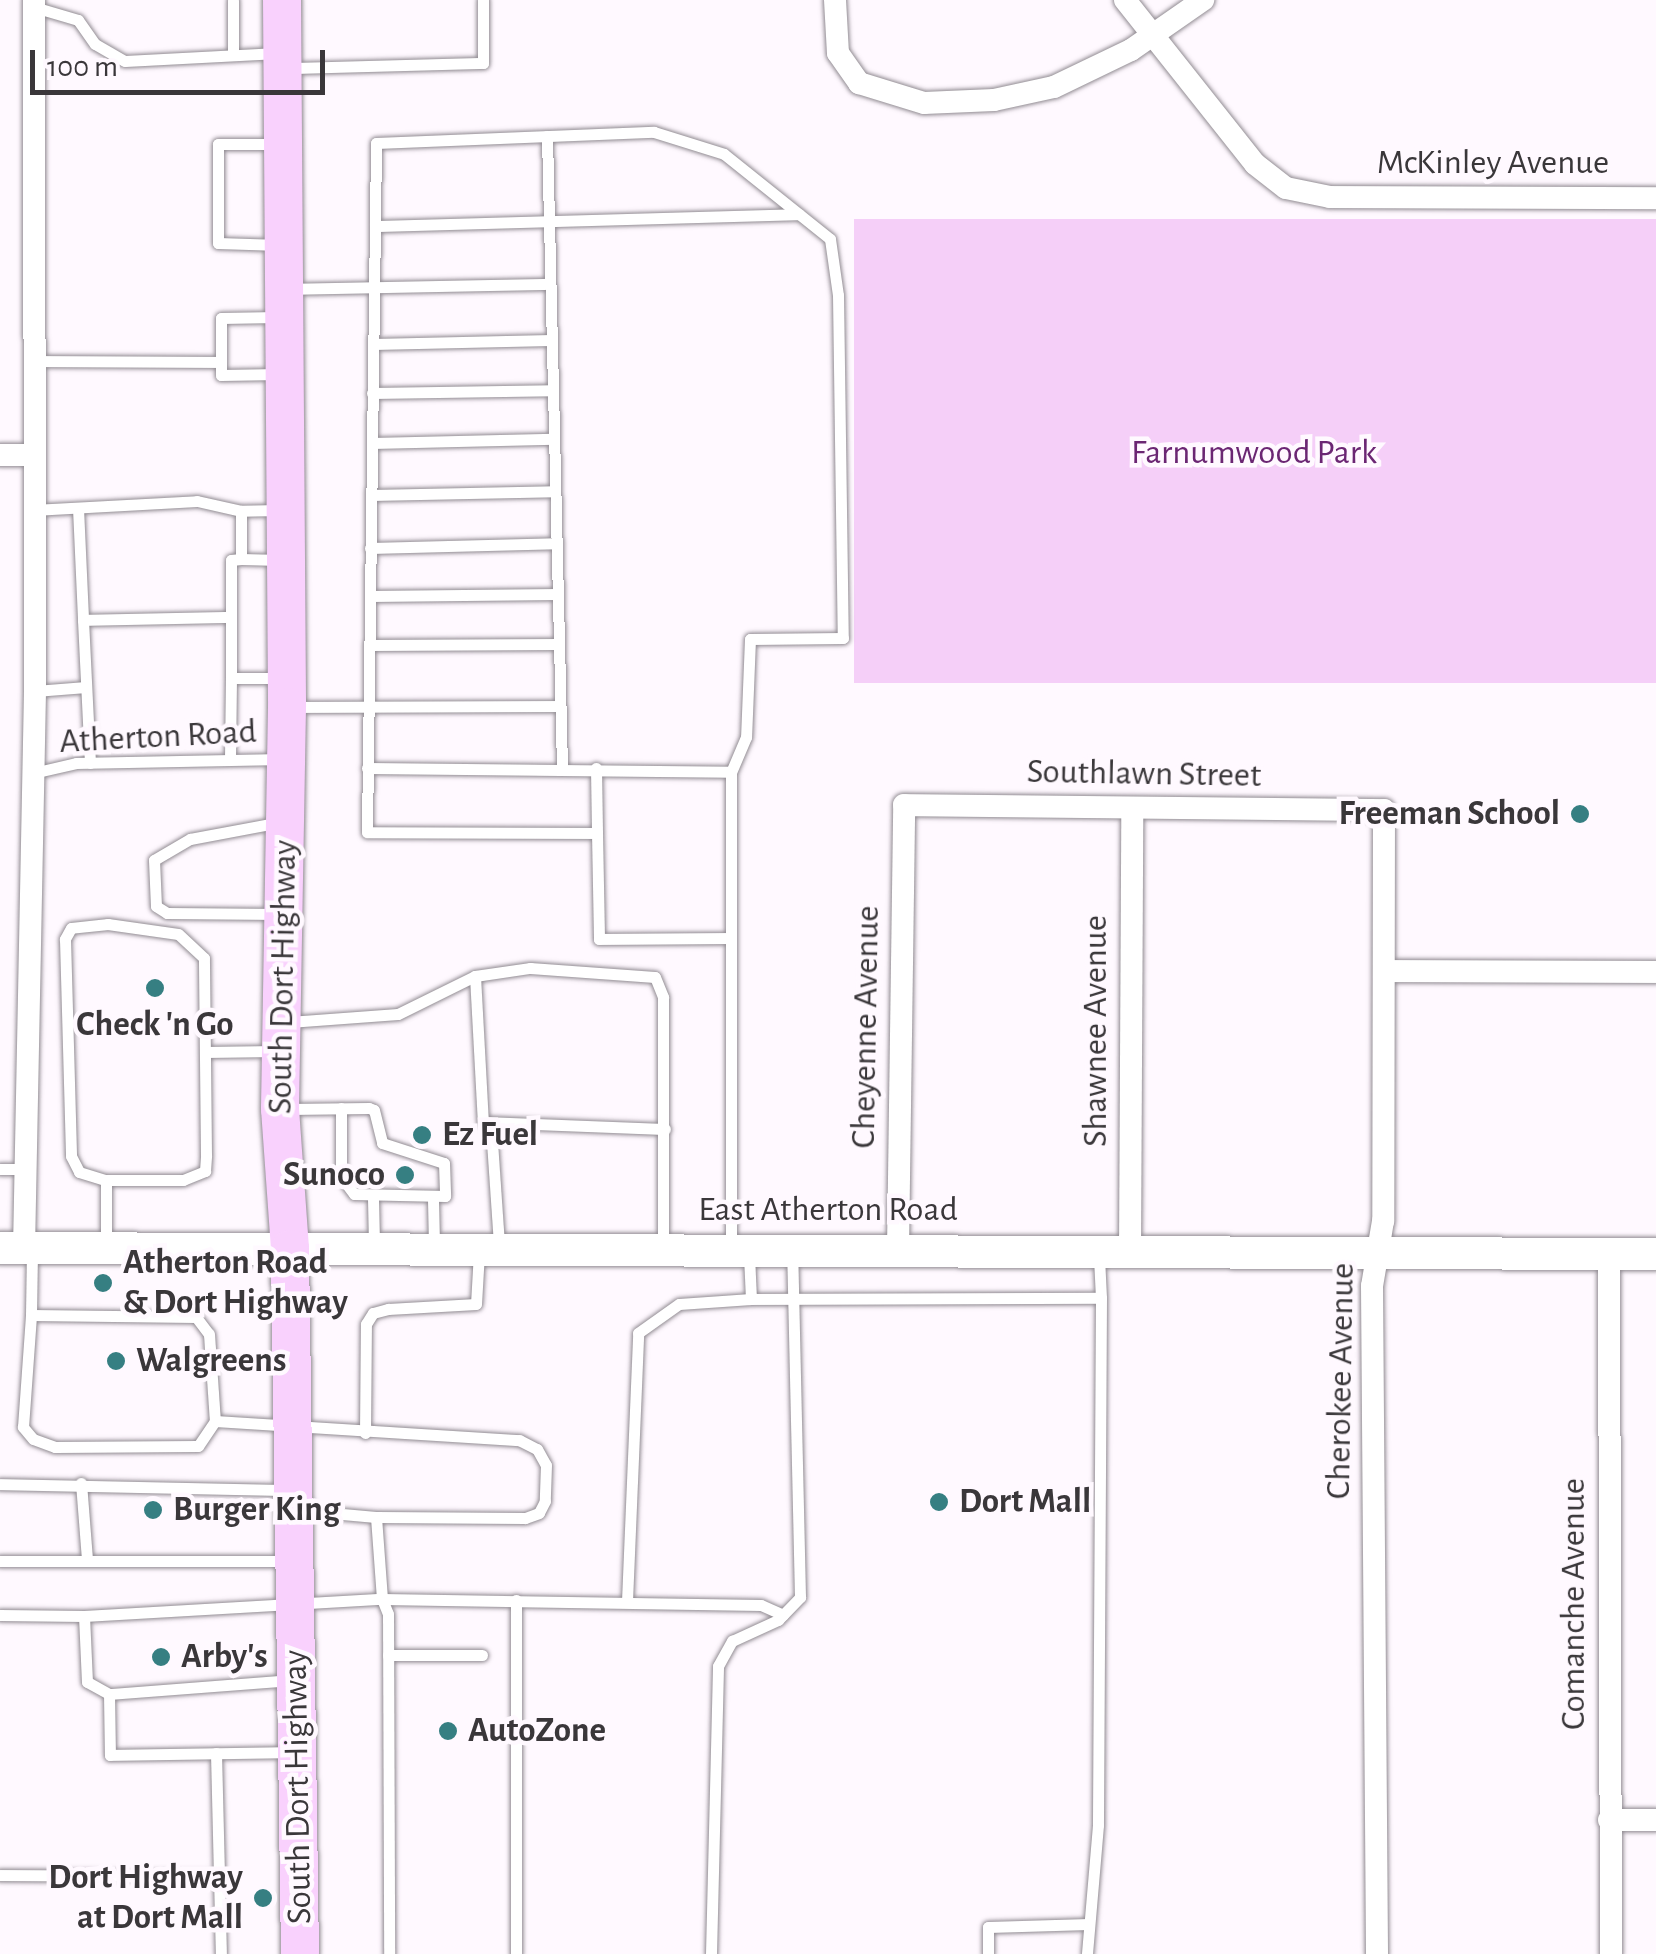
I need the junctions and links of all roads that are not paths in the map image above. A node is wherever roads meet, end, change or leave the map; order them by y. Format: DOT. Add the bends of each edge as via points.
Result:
graph roads {
  1 [pos="232,0"];
  2 [pos="282,0"];
  3 [pos="483,0"];
  4 [pos="835,0"];
  5 [pos="1125,0"];
  6 [pos="1204,0"];
  7 [pos="34,4"];
  8 [pos="1150,36"];
  9 [pos="232,52"];
  10 [pos="282,61"];
  11 [pos="546,136"];
  12 [pos="282,144"];
  13 [pos="1656,198"];
  14 [pos="799,214"];
  15 [pos="548,225"];
  16 [pos="374,226"];
  17 [pos="284,245"];
  18 [pos="550,284"];
  19 [pos="374,287"];
  20 [pos="284,303"];
  21 [pos="552,340"];
  22 [pos="373,344"];
  23 [pos="32,361"];
  24 [pos="221,362"];
  25 [pos="284,374"];
  26 [pos="553,390"];
  27 [pos="372,394"];
  28 [pos="554,440"];
  29 [pos="372,443"];
  30 [pos="0,454"];
  31 [pos="33,454"];
  32 [pos="555,490"];
  33 [pos="371,495"];
  34 [pos="78,508"];
  35 [pos="34,510"];
  36 [pos="284,510"];
  37 [pos="241,511"];
  38 [pos="556,543"];
  39 [pos="370,548"];
  40 [pos="241,559"];
  41 [pos="285,560"];
  42 [pos="558,594"];
  43 [pos="370,596"];
  44 [pos="231,617"];
  45 [pos="83,620"];
  46 [pos="558,644"];
  47 [pos="369,645"];
  48 [pos="231,678"];
  49 [pos="86,687"];
  50 [pos="35,691"];
  51 [pos="286,692"];
  52 [pos="368,706"];
  53 [pos="559,706"];
  54 [pos="230,758"];
  55 [pos="286,759"];
  56 [pos="90,763"];
  57 [pos="368,768"];
  58 [pos="562,768"];
  59 [pos="596,768"];
  60 [pos="731,772"];
  61 [pos="34,773"];
  62 [pos="904,805"];
  63 [pos="1132,810"];
  64 [pos="1384,810"];
  65 [pos="285,821"];
  66 [pos="597,833"];
  67 [pos="279,914"];
  68 [pos="727,938"];
  69 [pos="1384,971"];
  70 [pos="1656,972"];
  71 [pos="475,976"];
  72 [pos="280,1037"];
  73 [pos="205,1052"];
  74 [pos="341,1108"];
  75 [pos="280,1109"];
  76 [pos="490,1127"];
  77 [pos="664,1130"];
  78 [pos="0,1169"];
  79 [pos="26,1169"];
  80 [pos="283,1176"];
  81 [pos="341,1177"];
  82 [pos="106,1180"];
  83 [pos="373,1199"];
  84 [pos="434,1200"];
  85 [pos="19,1249"];
  86 [pos="106,1249"];
  87 [pos="290,1249"];
  88 [pos="374,1249"];
  89 [pos="434,1249"];
  90 [pos="489,1249"];
  91 [pos="663,1250"];
  92 [pos="740,1250"];
  93 [pos="898,1250"];
  94 [pos="792,1251"];
  95 [pos="1114,1252"];
  96 [pos="1376,1252"];
  97 [pos="1609,1254"];
  98 [pos="1656,1254"];
  99 [pos="798,1298"];
  100 [pos="1100,1298"];
  101 [pos="751,1299"];
  102 [pos="32,1314"];
  103 [pos="215,1422"];
  104 [pos="293,1430"];
  105 [pos="365,1433"];
  106 [pos="81,1483"];
  107 [pos="0,1484"];
  108 [pos="294,1500"];
  109 [pos="376,1517"];
  110 [pos="88,1559"];
  111 [pos="0,1561"];
  112 [pos="294,1561"];
  113 [pos="382,1599"];
  114 [pos="295,1600"];
  115 [pos="516,1600"];
  116 [pos="626,1601"];
  117 [pos="0,1615"];
  118 [pos="783,1615"];
  119 [pos="84,1616"];
  120 [pos="388,1655"];
  121 [pos="482,1655"];
  122 [pos="296,1680"];
  123 [pos="109,1694"];
  124 [pos="297,1752"];
  125 [pos="216,1753"];
  126 [pos="1610,1820"];
  127 [pos="1656,1820"];
  128 [pos="0,1875"];
  129 [pos="219,1876"];
  130 [pos="1089,1924"];
  131 [pos="221,1954"];
  132 [pos="300,1954"];
  133 [pos="389,1954"];
  134 [pos="516,1954"];
  135 [pos="711,1954"];
  136 [pos="988,1954"];
  137 [pos="1087,1954"];
  138 [pos="1378,1954"];
  139 [pos="1611,1954"];
  1 -- 9 [label="lane"];
  2 -- 10 [label="main road, South Dort Highway"];
  3 -- 10 [label="lane" via="483,62"];
  4 -- 8 [label="street" via="838,53 859,83 924,102 994,100 1054,86"];
  5 -- 8 [label="street"];
  6 -- 8 [label="street"];
  7 -- 9 [label="lane" via="78,20 96,44 125,61 197,62"];
  7 -- 23 [label="street"];
  8 -- 13 [label="street, McKinley Avenue" via="1255,164 1286,188 1330,197"];
  9 -- 10 [label="lane"];
  10 -- 12 [label="main road, South Dort Highway"];
  11 -- 14 [label="lane" via="654,132 724,154"];
  11 -- 15 [label="lane"];
  11 -- 16 [label="lane" via="376,143"];
  12 -- 17 [label="main road, South Dort Highway"];
  12 -- 17 [label="lane" via="218,144 218,243"];
  14 -- 15 [label="lane"];
  14 -- 60 [label="lane" via="830,238 838,295 843,638 750,640 746,737"];
  15 -- 16 [label="lane"];
  15 -- 18 [label="lane"];
  16 -- 19 [label="lane"];
  17 -- 20 [label="main road, South Dort Highway"];
  18 -- 19 [label="lane"];
  18 -- 21 [label="lane"];
  19 -- 20 [label="lane"];
  19 -- 22 [label="lane"];
  20 -- 24 [label="lane" via="221,318"];
  20 -- 25 [label="main road, South Dort Highway"];
  21 -- 22 [label="lane"];
  21 -- 26 [label="lane"];
  22 -- 27 [label="lane"];
  23 -- 24 [label="lane"];
  23 -- 31 [label="street"];
  24 -- 25 [label="lane" via="221,375"];
  25 -- 36 [label="main road, South Dort Highway"];
  26 -- 27 [label="lane"];
  26 -- 28 [label="lane"];
  27 -- 29 [label="lane"];
  28 -- 29 [label="lane"];
  28 -- 32 [label="lane"];
  29 -- 33 [label="lane"];
  30 -- 31 [label="street"];
  31 -- 35 [label="street"];
  32 -- 33 [label="lane"];
  32 -- 38 [label="lane"];
  33 -- 39 [label="lane"];
  34 -- 35 [label="lane"];
  34 -- 37 [label="lane" via="197,501"];
  34 -- 45 [label="lane"];
  35 -- 50 [label="street"];
  36 -- 37 [label="lane"];
  36 -- 41 [label="main road, South Dort Highway"];
  37 -- 40 [label="lane"];
  38 -- 39 [label="lane"];
  38 -- 42 [label="lane"];
  39 -- 43 [label="lane"];
  40 -- 41 [label="lane"];
  40 -- 44 [label="lane" via="232,560"];
  41 -- 51 [label="main road, South Dort Highway"];
  42 -- 43 [label="lane"];
  42 -- 46 [label="lane"];
  43 -- 47 [label="lane"];
  44 -- 45 [label="lane"];
  44 -- 48 [label="lane"];
  45 -- 49 [label="lane"];
  46 -- 47 [label="lane"];
  46 -- 53 [label="lane"];
  47 -- 52 [label="lane"];
  48 -- 51 [label="lane"];
  48 -- 54 [label="lane"];
  49 -- 50 [label="lane"];
  49 -- 56 [label="lane"];
  50 -- 61 [label="street"];
  51 -- 52 [label="lane"];
  51 -- 55 [label="main road, South Dort Highway"];
  52 -- 53 [label="lane"];
  52 -- 57 [label="lane"];
  53 -- 58 [label="lane"];
  54 -- 55 [label="lane, Atherton Road"];
  54 -- 56 [label="lane, Atherton Road"];
  55 -- 65 [label="main road, South Dort Highway"];
  56 -- 61 [label="lane, Atherton Road"];
  57 -- 58 [label="lane"];
  57 -- 66 [label="lane" via="366,832"];
  58 -- 59 [label="lane"];
  59 -- 60 [label="lane"];
  59 -- 66 [label="lane"];
  60 -- 68 [label="lane"];
  61 -- 79 [label="street"];
  62 -- 63 [label="street, Southlawn Street"];
  62 -- 93 [label="street, Cheyenne Avenue"];
  63 -- 64 [label="street, Southlawn Street"];
  63 -- 95 [label="street, Shawnee Avenue"];
  64 -- 69 [label="street, Cherokee Avenue"];
  65 -- 67 [label="main road, South Dort Highway"];
  65 -- 67 [label="lane" via="190,839 154,860 156,906 167,913"];
  66 -- 68 [label="lane" via="599,939"];
  67 -- 72 [label="main road, South Dort Highway"];
  68 -- 92 [label="lane"];
  69 -- 70 [label="street"];
  69 -- 96 [label="street, Cherokee Avenue" via="1382,1222"];
  71 -- 72 [label="lane" via="398,1014"];
  71 -- 76 [label="lane" via="478,1116"];
  71 -- 77 [label="lane" via="530,968 654,977 663,997"];
  72 -- 73 [label="lane"];
  72 -- 75 [label="main road, South Dort Highway"];
  73 -- 82 [label="lane" via="205,1171 183,1180"];
  73 -- 82 [label="lane" via="204,958 178,934 108,924 71,928 65,939 71,1156 79,1172"];
  74 -- 75 [label="lane"];
  74 -- 81 [label="lane"];
  74 -- 84 [label="lane" via="368,1108 378,1116 382,1143 442,1160 445,1196"];
  75 -- 80 [label="main road, South Dort Highway"];
  76 -- 77 [label="lane"];
  76 -- 90 [label="lane"];
  77 -- 91 [label="lane"];
  78 -- 79 [label="lane"];
  79 -- 85 [label="street"];
  80 -- 81 [label="lane"];
  80 -- 87 [label="main road, South Dort Highway"];
  81 -- 83 [label="lane" via="354,1194"];
  82 -- 86 [label="lane"];
  83 -- 84 [label="lane"];
  83 -- 88 [label="lane"];
  84 -- 89 [label="lane"];
  85 -- 86 [label="street, East Atherton Road"];
  85 -- 102 [label="lane"];
  86 -- 87 [label="street, East Atherton Road"];
  87 -- 88 [label="street, East Atherton Road"];
  87 -- 104 [label="main road, South Dort Highway"];
  88 -- 89 [label="street, East Atherton Road"];
  89 -- 90 [label="street, East Atherton Road"];
  90 -- 91 [label="street, East Atherton Road"];
  90 -- 105 [label="lane" via="476,1304 373,1313 366,1324"];
  91 -- 92 [label="street, East Atherton Road"];
  92 -- 94 [label="street, East Atherton Road"];
  92 -- 101 [label="lane"];
  93 -- 94 [label="street, East Atherton Road"];
  93 -- 95 [label="street, East Atherton Road"];
  94 -- 99 [label="lane"];
  95 -- 96 [label="street, East Atherton Road"];
  95 -- 100 [label="lane"];
  96 -- 97 [label="street, East Atherton Road"];
  96 -- 138 [label="street, Cherokee Avenue"];
  97 -- 98 [label="street, East Atherton Road"];
  97 -- 126 [label="street, Comanche Avenue"];
  99 -- 100 [label="lane"];
  99 -- 101 [label="lane"];
  99 -- 118 [label="lane" via="802,1570 800,1598"];
  100 -- 130 [label="lane" via="1098,1825"];
  101 -- 116 [label="lane" via="679,1304 638,1334"];
  102 -- 103 [label="lane" via="196,1317 208,1334"];
  102 -- 103 [label="lane" via="23,1427 55,1447 198,1446"];
  103 -- 104 [label="lane"];
  104 -- 105 [label="lane"];
  104 -- 108 [label="main road, South Dort Highway"];
  105 -- 109 [label="lane" via="519,1440 537,1449 546,1464 545,1501 539,1513 524,1518"];
  106 -- 107 [label="lane"];
  106 -- 108 [label="lane"];
  106 -- 110 [label="lane"];
  108 -- 109 [label="lane"];
  108 -- 112 [label="main road, South Dort Highway"];
  109 -- 113 [label="lane"];
  110 -- 111 [label="lane"];
  110 -- 112 [label="lane" via="104,1566"];
  112 -- 114 [label="main road, South Dort Highway"];
  113 -- 114 [label="lane"];
  113 -- 115 [label="lane"];
  113 -- 120 [label="lane"];
  114 -- 119 [label="lane" via="236,1611"];
  114 -- 122 [label="main road, South Dort Highway"];
  115 -- 116 [label="lane"];
  115 -- 134 [label="lane"];
  116 -- 118 [label="lane" via="761,1605"];
  117 -- 119 [label="lane"];
  118 -- 135 [label="lane" via="732,1642 718,1666"];
  119 -- 123 [label="lane" via="87,1682"];
  120 -- 121 [label="lane"];
  120 -- 133 [label="lane"];
  122 -- 123 [label="lane"];
  122 -- 124 [label="main road, South Dort Highway"];
  123 -- 125 [label="lane" via="110,1754"];
  124 -- 125 [label="lane"];
  124 -- 132 [label="main road, South Dort Highway"];
  125 -- 129 [label="lane"];
  126 -- 127 [label="street"];
  126 -- 139 [label="street, Comanche Avenue"];
  128 -- 129 [label="lane"];
  129 -- 131 [label="lane"];
  130 -- 136 [label="lane" via="988,1927"];
  130 -- 137 [label="lane"];
}
